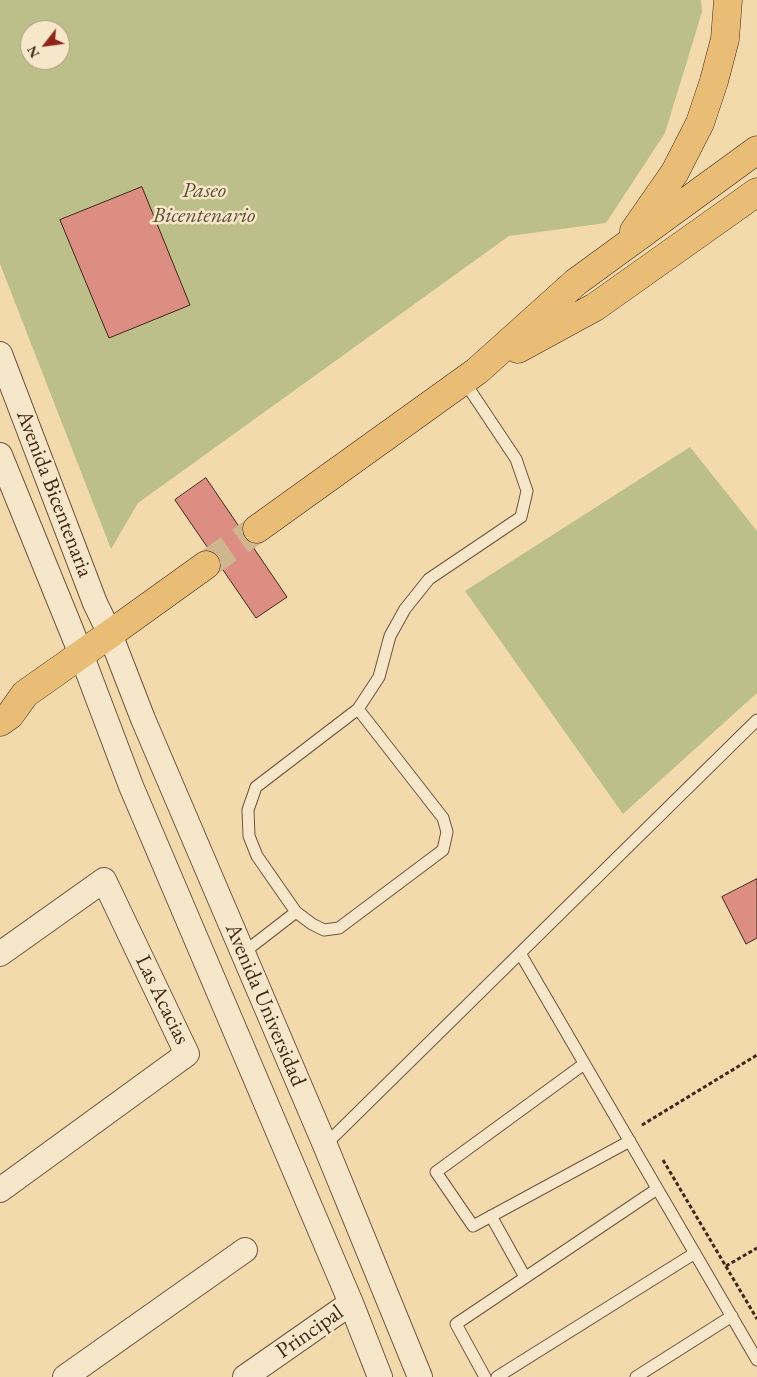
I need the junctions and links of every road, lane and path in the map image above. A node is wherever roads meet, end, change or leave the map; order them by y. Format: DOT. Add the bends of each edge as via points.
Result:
graph roads {
  1 [pos="728,0"];
  2 [pos="757,150"];
  3 [pos="754,196"];
  4 [pos="622,248"];
  5 [pos="0,354"];
  6 [pos="471,376"];
  7 [pos="0,455"];
  8 [pos="257,529"];
  9 [pos="206,565"];
  10 [pos="110,634"];
  11 [pos="81,654"];
  12 [pos="13,697"];
  13 [pos="358,709"];
  14 [pos="757,720"];
  15 [pos="0,722"];
  16 [pos="296,912"];
  17 [pos="243,953"];
  18 [pos="520,953"];
  19 [pos="0,954"];
  20 [pos="757,1055"];
  21 [pos="584,1064"];
  22 [pos="642,1125"];
  23 [pos="630,1141"];
  24 [pos="325,1145"];
  25 [pos="295,1171"];
  26 [pos="657,1189"];
  27 [pos="0,1190"];
  28 [pos="491,1216"];
  29 [pos="757,1248"];
  30 [pos="245,1250"];
  31 [pos="695,1253"];
  32 [pos="726,1266"];
  33 [pos="525,1278"];
  34 [pos="351,1303"];
  35 [pos="732,1316"];
  36 [pos="757,1360"];
  37 [pos="260,1373"];
  38 [pos="65,1377"];
  39 [pos="380,1377"];
  40 [pos="420,1377"];
  41 [pos="485,1377"];
  42 [pos="497,1377"];
  43 [pos="636,1377"];
  1 -- 4 [label="main road" via="725,40 700,123 674,172"];
  2 -- 4 [label="main road"];
  3 -- 6 [label="main road" via="595,307"];
  4 -- 6 [label="main road" via="576,282"];
  5 -- 10 [label="street, Avenida Bicentenaria" via="95,603"];
  6 -- 8 [label="main road"];
  6 -- 13 [label="lane" via="516,459 527,491 521,517 429,579 404,609 390,636 379,677"];
  7 -- 11 [label="street, Avenida Bicentenaria"];
  9 -- 10 [label="main road"];
  10 -- 11 [label="main road"];
  10 -- 17 [label="street, Avenida Universidad"];
  11 -- 12 [label="main road"];
  11 -- 25 [label="street, Avenida Universidad" via="131,786"];
  12 -- 15 [label="main road" via="10,715"];
  13 -- 16 [label="lane" via="256,787 248,810 249,836 256,856"];
  13 -- 16 [label="lane" via="443,818 447,832 443,850 339,928 324,930"];
  14 -- 18 [label="lane"];
  16 -- 17 [label="lane"];
  17 -- 24 [label="street, Avenida Universidad"];
  18 -- 21 [label="lane"];
  18 -- 24 [label="lane"];
  19 -- 27 [label="street, Las Acacias" via="104,880 187,1054"];
  20 -- 22 [label="path"];
  21 -- 23 [label="lane"];
  21 -- 28 [label="lane" via="436,1172 473,1226"];
  23 -- 26 [label="lane"];
  23 -- 28 [label="lane"];
  24 -- 25 [label="street"];
  24 -- 40 [label="street, Avenida Universidad"];
  25 -- 34 [label="street, Avenida Universidad"];
  26 -- 31 [label="lane"];
  26 -- 33 [label="lane"];
  28 -- 33 [label="lane"];
  29 -- 32 [label="path"];
  30 -- 38 [label="street"];
  31 -- 35 [label="lane"];
  31 -- 42 [label="lane"];
  33 -- 41 [label="lane" via="456,1324"];
  34 -- 37 [label="street, Principal"];
  34 -- 39 [label="street, Avenida Universidad"];
  35 -- 36 [label="lane"];
  35 -- 43 [label="lane"];
}
